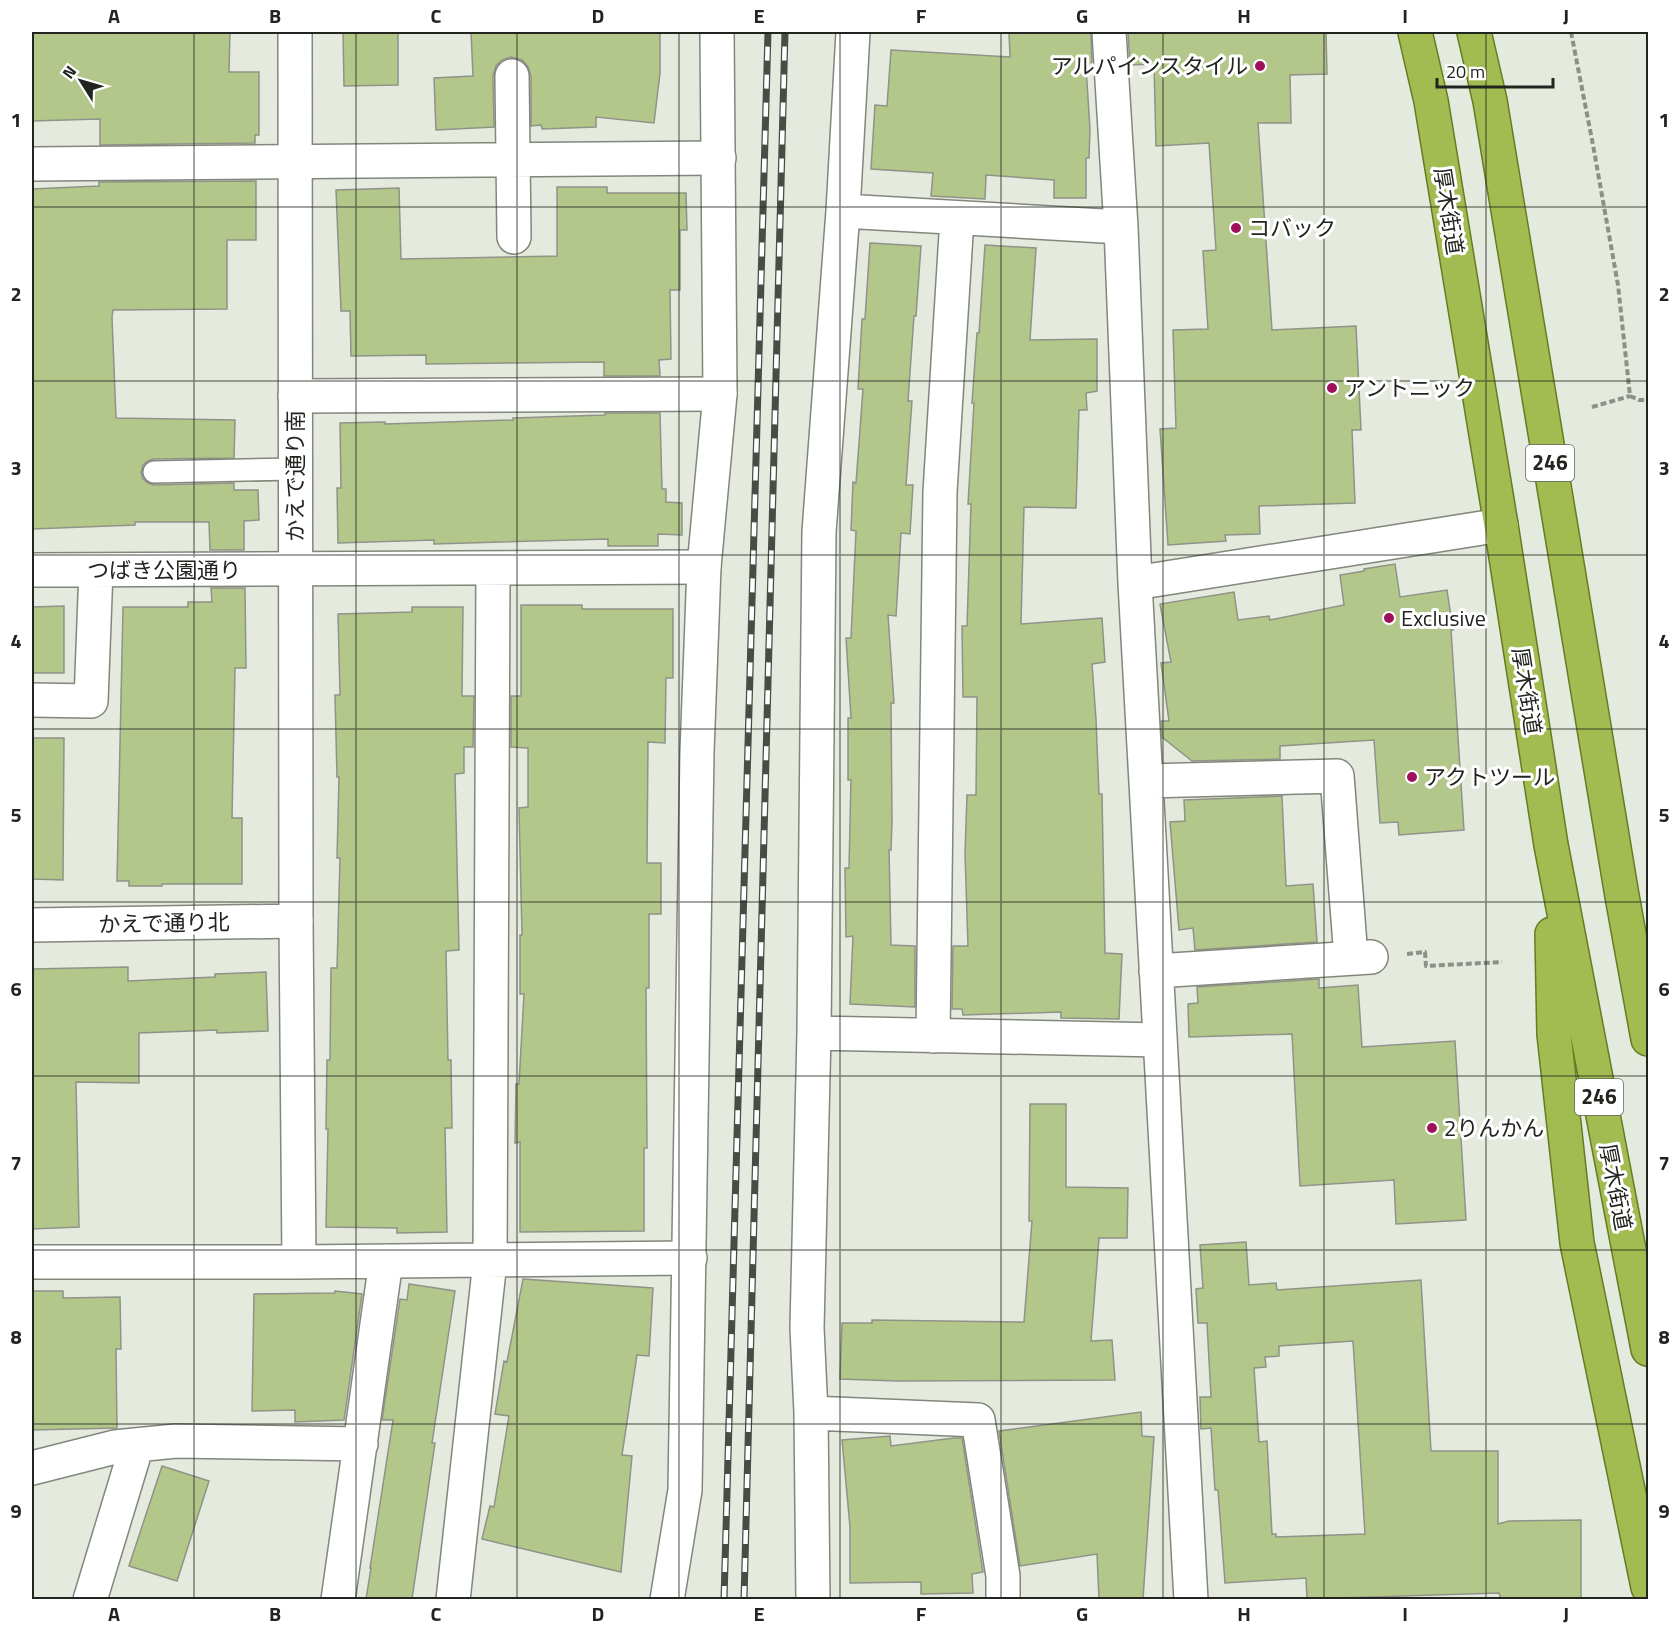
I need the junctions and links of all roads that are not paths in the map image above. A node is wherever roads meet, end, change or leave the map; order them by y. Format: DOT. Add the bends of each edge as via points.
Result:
graph roads {
  1 [pos="295,32"];
  2 [pos="717,32"];
  3 [pos="853,32"];
  4 [pos="1109,32"];
  5 [pos="1415,32"];
  6 [pos="1474,32"];
  7 [pos="512,76"];
  8 [pos="719,158"];
  9 [pos="513,159"];
  10 [pos="295,161"];
  11 [pos="32,164"];
  12 [pos="843,211"];
  13 [pos="957,218"];
  14 [pos="1121,227"];
  15 [pos="514,237"];
  16 [pos="720,394"];
  17 [pos="295,396"];
  18 [pos="295,469"];
  19 [pos="154,472"];
  20 [pos="1501,525"];
  21 [pos="704,567"];
  22 [pos="493,568"];
  23 [pos="296,569"];
  24 [pos="32,570"];
  25 [pos="96,570"];
  26 [pos="1135,583"];
  27 [pos="32,700"];
  28 [pos="1146,781"];
  29 [pos="1551,845"];
  30 [pos="1622,896"];
  31 [pos="296,921"];
  32 [pos="32,925"];
  33 [pos="1156,971"];
  34 [pos="1648,975"];
  35 [pos="814,1033"];
  36 [pos="933,1036"];
  37 [pos="1648,1039"];
  38 [pos="1160,1040"];
  39 [pos="690,1258"];
  40 [pos="490,1261"];
  41 [pos="32,1262"];
  42 [pos="299,1262"];
  43 [pos="386,1262"];
  44 [pos="1648,1348"];
  45 [pos="811,1413"];
  46 [pos="360,1444"];
  47 [pos="137,1445"];
  48 [pos="32,1468"];
  49 [pos="1648,1587"];
  50 [pos="90,1599"];
  51 [pos="338,1599"];
  52 [pos="453,1599"];
  53 [pos="667,1599"];
  54 [pos="813,1599"];
  55 [pos="1003,1599"];
  56 [pos="1191,1599"];
  1 -- 10 [label="street, かえで通り南"];
  2 -- 8 [label="street"];
  3 -- 12 [label="street"];
  4 -- 14 [label="street"];
  5 -- 20 [label="highway, 厚木街道 / 246" via="1431,101"];
  6 -- 30 [label="highway, 246" via="1490,100"];
  7 -- 9 [label="street"];
  8 -- 9 [label="street"];
  8 -- 16 [label="street"];
  9 -- 10 [label="street"];
  9 -- 15 [label="street"];
  10 -- 11 [label="street"];
  10 -- 17 [label="street, かえで通り南"];
  12 -- 13 [label="street"];
  12 -- 35 [label="street" via="819,532"];
  13 -- 14 [label="street"];
  13 -- 36 [label="street" via="940,492"];
  14 -- 26 [label="street"];
  16 -- 17 [label="street"];
  16 -- 21 [label="street"];
  17 -- 18 [label="street, かえで通り南"];
  18 -- 19 [label="lane"];
  18 -- 23 [label="street, かえで通り南"];
  20 -- 26 [label="street"];
  20 -- 29 [label="highway, 厚木街道 / 246"];
  21 -- 22 [label="street, つばき公園通り"];
  21 -- 39 [label="street" via="697,752"];
  22 -- 23 [label="street, つばき公園通り"];
  22 -- 40 [label="street"];
  23 -- 25 [label="street, つばき公園通り"];
  23 -- 31 [label="street, かえで通り南"];
  24 -- 25 [label="street, つばき公園通り"];
  25 -- 27 [label="street" via="91,701"];
  26 -- 28 [label="street"];
  28 -- 33 [label="street"];
  28 -- 33 [label="street" via="1338,776 1361,957"];
  29 -- 44 [label="highway, 厚木街道 / 246"];
  29 -- 49 [label="highway" via="1554,1034 1577,1243"];
  30 -- 34 [label="highway"];
  30 -- 37 [label="highway, 246"];
  31 -- 32 [label="street, かえで通り北"];
  31 -- 42 [label="street, かえで通り南"];
  33 -- 38 [label="street"];
  35 -- 36 [label="street"];
  35 -- 45 [label="street" via="807,1328"];
  36 -- 38 [label="street"];
  38 -- 56 [label="street"];
  39 -- 40 [label="street"];
  39 -- 53 [label="street" via="685,1490"];
  40 -- 43 [label="street"];
  40 -- 52 [label="street"];
  41 -- 42 [label="street"];
  42 -- 43 [label="street"];
  43 -- 46 [label="street"];
  45 -- 54 [label="street"];
  45 -- 55 [label="street" via="978,1420 1003,1576"];
  46 -- 47 [label="street" via="176,1441"];
  46 -- 51 [label="street"];
  47 -- 48 [label="street"];
  47 -- 50 [label="street"];
}
